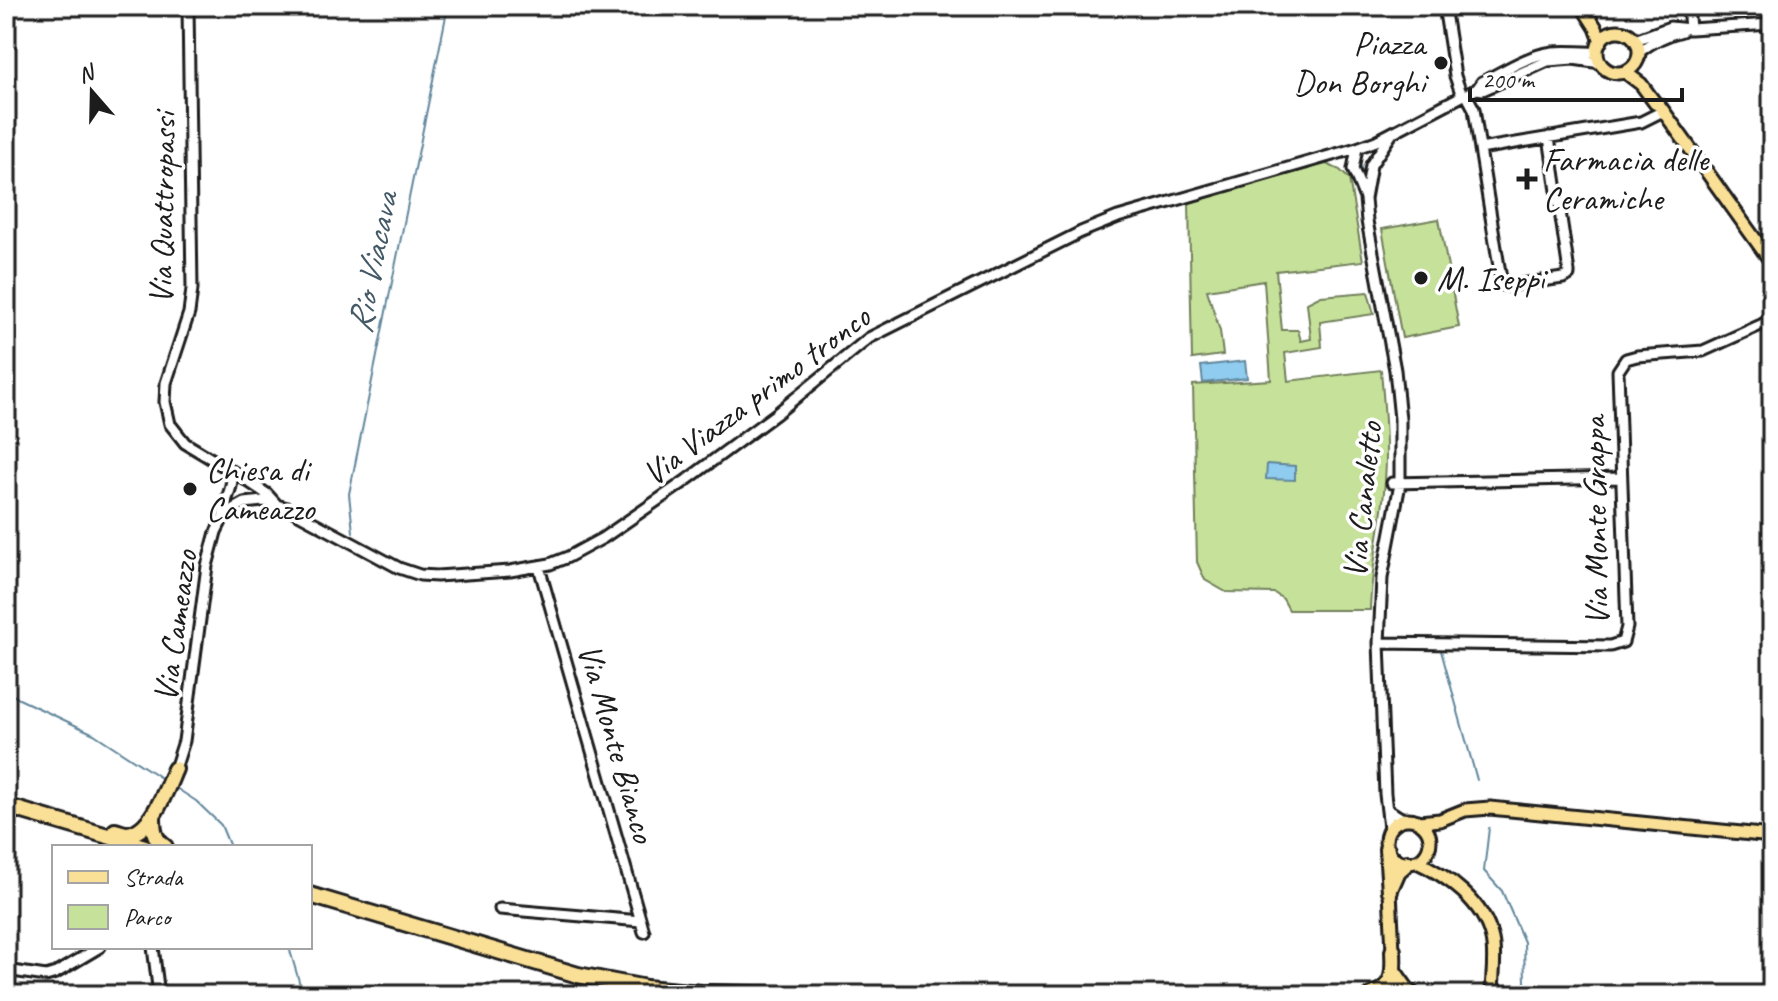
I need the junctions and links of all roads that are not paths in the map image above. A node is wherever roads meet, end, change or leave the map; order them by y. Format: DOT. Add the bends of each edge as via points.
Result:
graph roads {
  1 [pos="188,6"];
  2 [pos="1444,6"];
  3 [pos="1582,6"];
  4 [pos="1589,6"];
  5 [pos="1688,6"];
  6 [pos="1772,24"];
  7 [pos="1687,29"];
  8 [pos="1613,32"];
  9 [pos="1635,40"];
  10 [pos="1600,52"];
  11 [pos="1638,58"];
  12 [pos="1625,72"];
  13 [pos="1464,95"];
  14 [pos="1661,108"];
  15 [pos="1394,131"];
  16 [pos="1549,137"];
  17 [pos="1357,148"];
  18 [pos="1480,149"];
  19 [pos="1326,158"];
  20 [pos="1371,165"];
  21 [pos="1353,169"];
  22 [pos="1365,199"];
  23 [pos="1772,263"];
  24 [pos="1772,317"];
  25 [pos="236,474"];
  26 [pos="1621,478"];
  27 [pos="1396,483"];
  28 [pos="231,489"];
  29 [pos="244,503"];
  30 [pos="276,504"];
  31 [pos="223,518"];
  32 [pos="539,567"];
  33 [pos="1379,643"];
  34 [pos="175,769"];
  35 [pos="6,806"];
  36 [pos="1387,809"];
  37 [pos="153,817"];
  38 [pos="1414,820"];
  39 [pos="1440,820"];
  40 [pos="1389,828"];
  41 [pos="88,830"];
  42 [pos="1772,836"];
  43 [pos="1429,842"];
  44 [pos="116,845"];
  45 [pos="138,845"];
  46 [pos="162,845"];
  47 [pos="1387,849"];
  48 [pos="1411,862"];
  49 [pos="1443,875"];
  50 [pos="1390,891"];
  51 [pos="315,896"];
  52 [pos="500,909"];
  53 [pos="641,921"];
  54 [pos="644,932"];
  55 [pos="97,949"];
  56 [pos="153,949"];
  57 [pos="1393,951"];
  58 [pos="6,970"];
  59 [pos="1394,972"];
  60 [pos="1492,993"];
  61 [pos="159,995"];
  62 [pos="792,995"];
  63 [pos="1372,995"];
  64 [pos="1413,995"];
  1 -- 25 [label="street, Via Quattropassi" via="192,289 165,402 170,424 185,443"];
  2 -- 13 [label="street" via="1455,76"];
  3 -- 10 [label="main road" via="1596,28"];
  4 -- 8 [label="main road"];
  5 -- 7 [label="street"];
  6 -- 7 [label="street"];
  7 -- 9 [label="street" via="1663,29"];
  7 -- 11 [label="street" via="1653,41"];
  8 -- 9 [label="main road"];
  8 -- 10 [label="main road"];
  9 -- 11 [label="main road"];
  10 -- 12 [label="main road" via="1611,72"];
  10 -- 13 [label="street, Via Viazza primo tronco" via="1538,55"];
  11 -- 12 [label="main road"];
  11 -- 14 [label="main road"];
  12 -- 14 [label="main road"];
  13 -- 15 [label="street, Via Viazza primo tronco"];
  13 -- 18 [label="street" via="1474,109"];
  14 -- 16 [label="street" via="1641,122"];
  14 -- 23 [label="main road"];
  15 -- 17 [label="street, Via Viazza primo tronco"];
  15 -- 20 [label="street, Via Canaletto"];
  16 -- 18 [label="street"];
  16 -- 18 [label="street" via="1569,272 1563,278 1502,285"];
  17 -- 19 [label="street, Via Viazza primo tronco"];
  17 -- 20 [label="street"];
  17 -- 21 [label="street"];
  19 -- 21 [label="street"];
  19 -- 32 [label="street, Via Viazza primo tronco" via="1118,217 894,324 626,523 568,557"];
  20 -- 22 [label="street, Via Canaletto"];
  21 -- 22 [label="street, Via Canaletto"];
  22 -- 27 [label="street, Via Canaletto" via="1395,370 1400,419"];
  24 -- 26 [label="street, Via Monte Grappa" via="1703,351 1626,359 1618,371"];
  25 -- 28 [label="street"];
  25 -- 29 [label="street" via="247,490"];
  25 -- 30 [label="street, Via Quattropassi"];
  26 -- 27 [label="street"];
  26 -- 33 [label="street, Via Monte Grappa" via="1627,627 1623,642"];
  27 -- 33 [label="street, Via Canaletto"];
  28 -- 29 [label="street"];
  28 -- 31 [label="street"];
  29 -- 30 [label="street, Via Viazza primo tronco"];
  29 -- 31 [label="street, Via Cameazzo"];
  30 -- 32 [label="street, Via Viazza primo tronco" via="408,572 437,576"];
  31 -- 34 [label="street, Via Cameazzo" via="207,566 190,703"];
  32 -- 53 [label="street, Via Monte Bianco"];
  33 -- 36 [label="street, Via Canaletto"];
  34 -- 37 [label="highway"];
  35 -- 41 [label="highway"];
  36 -- 38 [label="street"];
  36 -- 40 [label="street, Via Canaletto"];
  37 -- 41 [label="highway" via="128,834"];
  37 -- 46 [label="highway"];
  38 -- 39 [label="main road"];
  38 -- 40 [label="main road" via="1400,820"];
  38 -- 43 [label="main road" via="1426,828"];
  39 -- 42 [label="main road" via="1490,808"];
  39 -- 43 [label="main road"];
  40 -- 47 [label="main road"];
  41 -- 44 [label="highway" via="88,835"];
  41 -- 45 [label="highway"];
  43 -- 48 [label="main road" via="1425,855"];
  43 -- 49 [label="main road"];
  47 -- 48 [label="main road" via="1395,859"];
  47 -- 50 [label="highway"];
  48 -- 49 [label="main road"];
  48 -- 50 [label="highway" via="1398,871"];
  49 -- 60 [label="main road" via="1477,908 1491,935"];
  50 -- 57 [label="main road"];
  51 -- 62 [label="highway" via="578,975 646,988"];
  52 -- 53 [label="street"];
  53 -- 54 [label="street, Via Monte Bianco"];
  55 -- 58 [label="street" via="46,976"];
  56 -- 61 [label="street"];
  57 -- 59 [label="highway"];
  59 -- 63 [label="highway" via="1388,985"];
  59 -- 64 [label="highway"];
}
